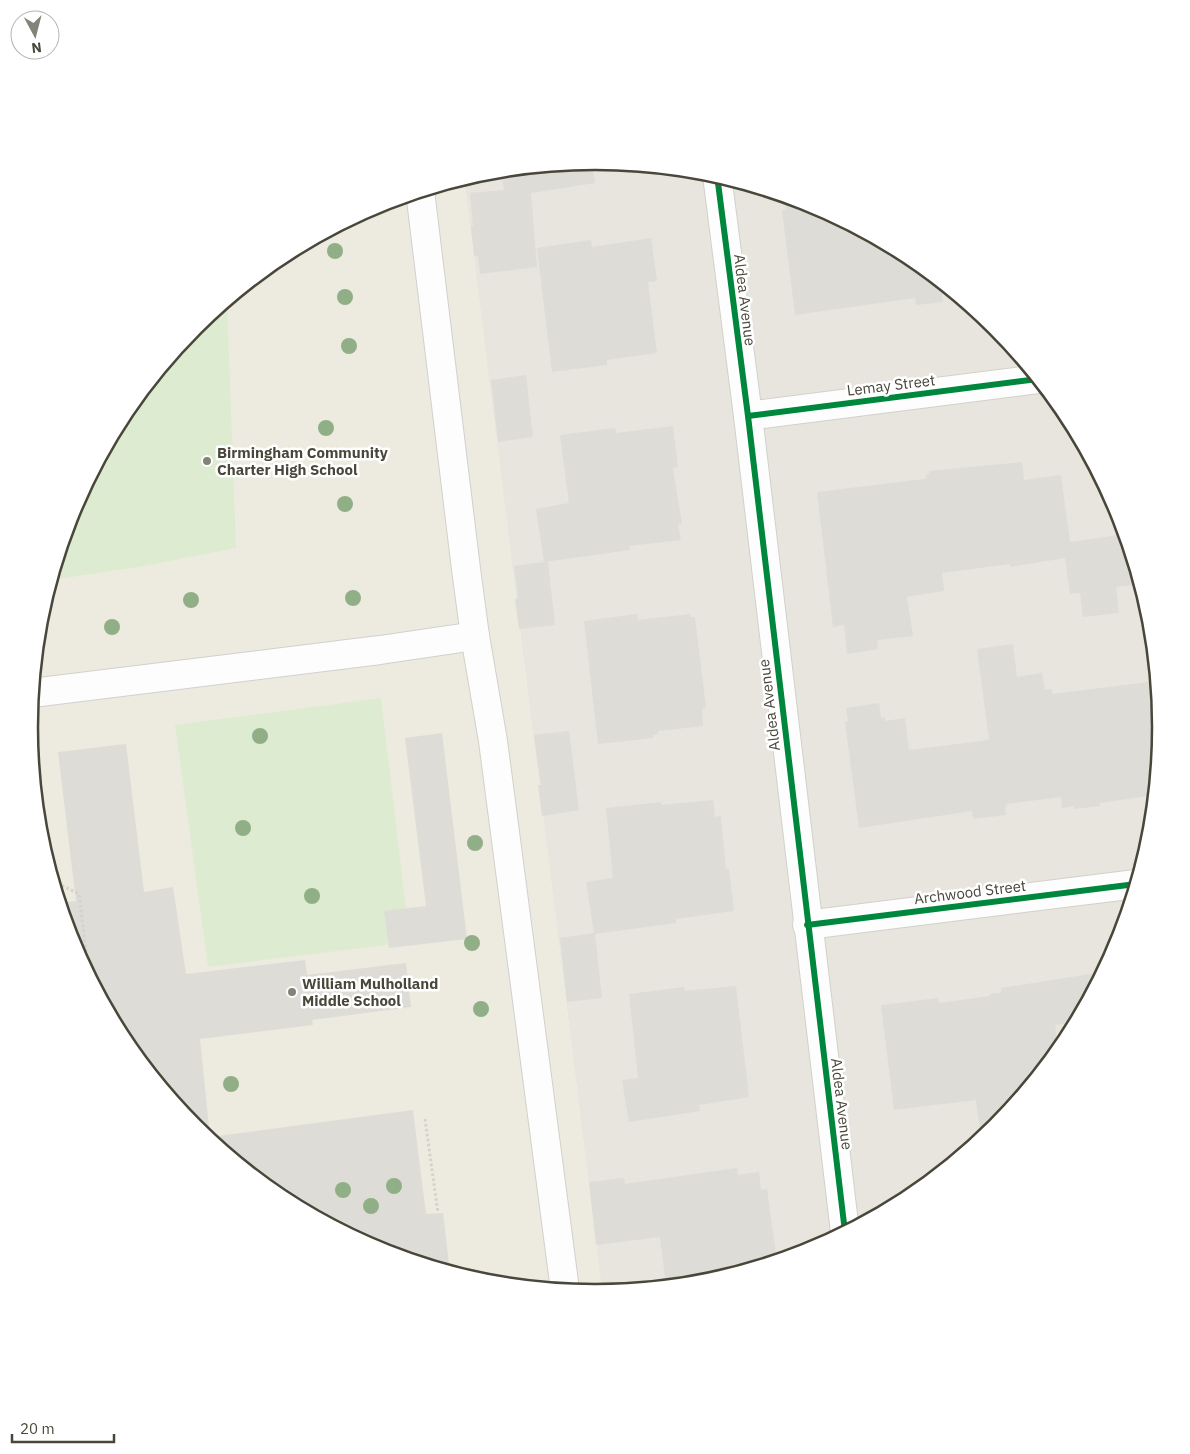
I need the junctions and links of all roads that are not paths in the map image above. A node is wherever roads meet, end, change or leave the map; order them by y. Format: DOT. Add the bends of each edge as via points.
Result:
graph roads {
  1 [pos="718,183"];
  2 [pos="421,197"];
  3 [pos="1030,379"];
  4 [pos="748,416"];
  5 [pos="475,636"];
  6 [pos="39,692"];
  7 [pos="1130,885"];
  8 [pos="807,925"];
  9 [pos="844,1226"];
  10 [pos="564,1283"];
  1 -- 4 [label="street, Aldea Avenue"];
  2 -- 5 [label="street"];
  3 -- 4 [label="street, Lemay Street"];
  4 -- 8 [label="street, Aldea Avenue"];
  5 -- 6 [label="street"];
  5 -- 10 [label="street" via="494,741"];
  7 -- 8 [label="street, Archwood Street"];
  8 -- 9 [label="street, Aldea Avenue"];
}
